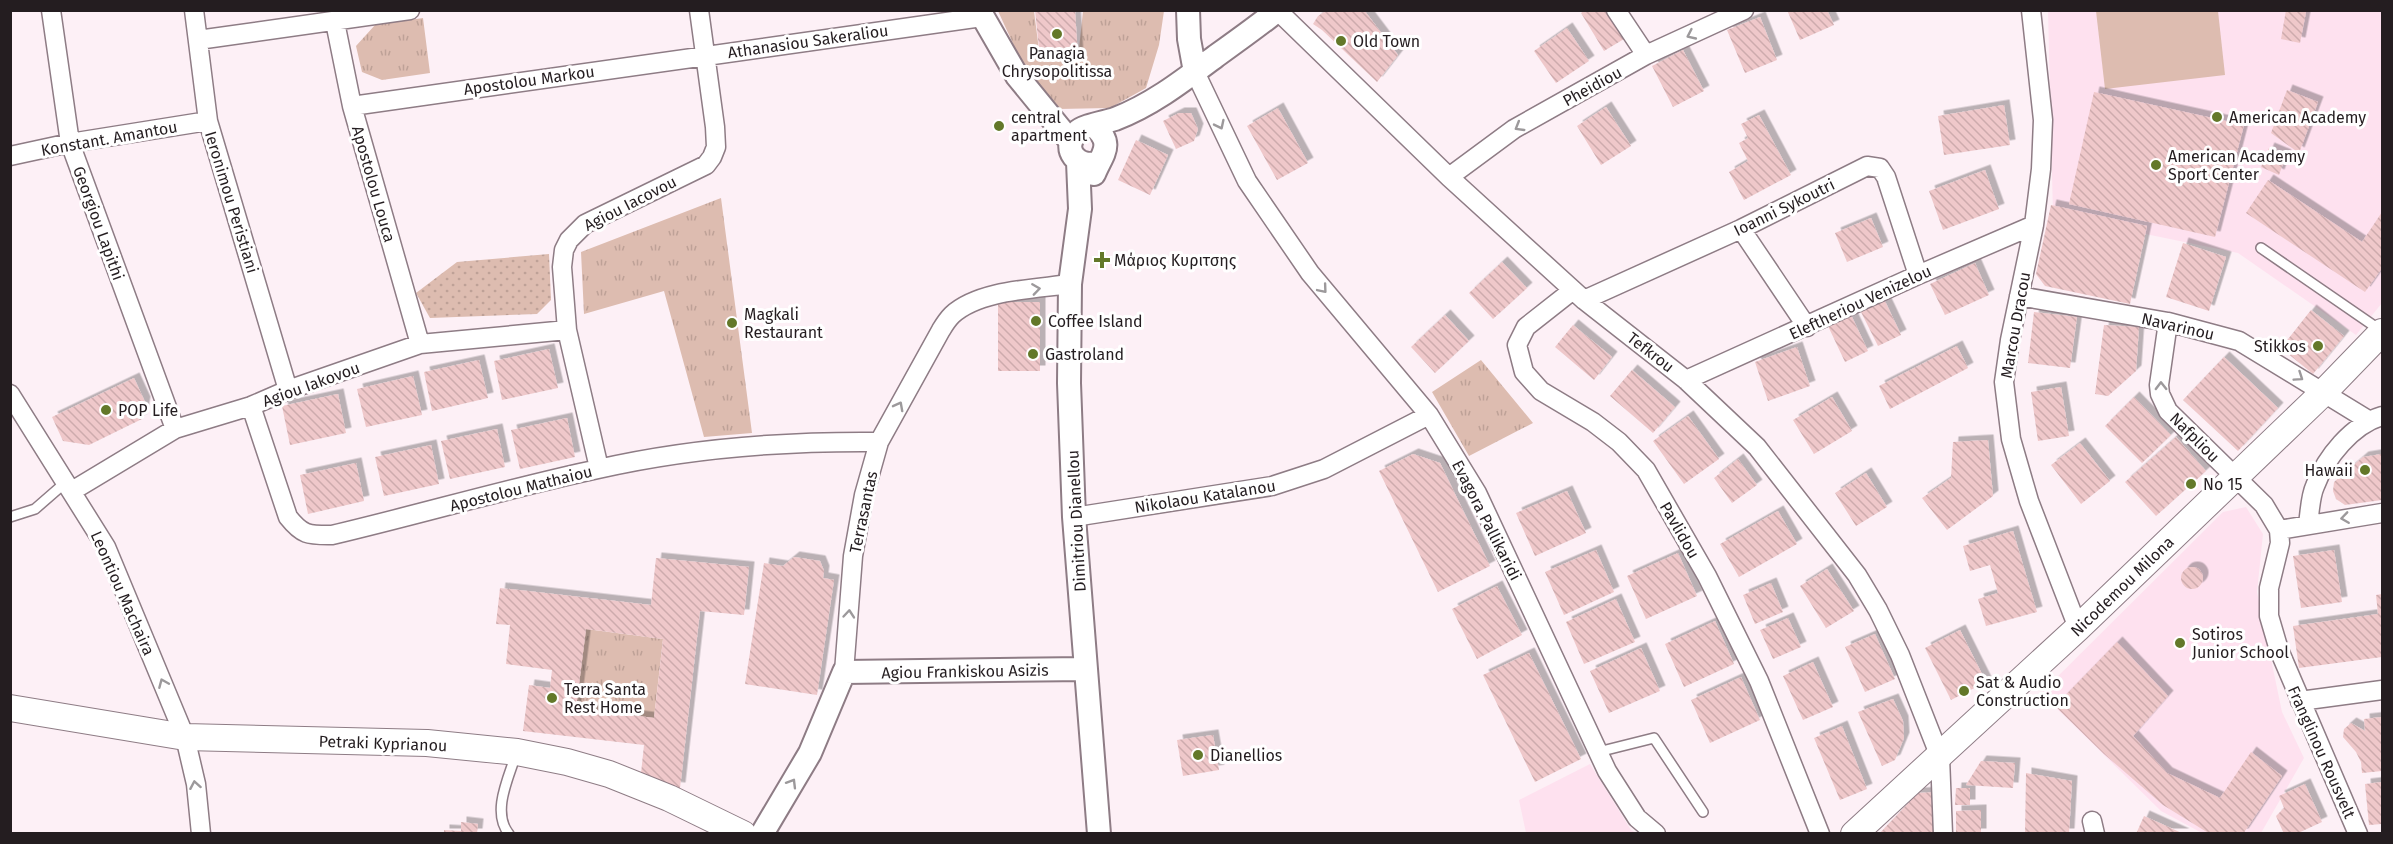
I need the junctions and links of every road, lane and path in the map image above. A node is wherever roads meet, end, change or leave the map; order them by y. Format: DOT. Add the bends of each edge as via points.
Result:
graph roads {
  1 [pos="51,10"];
  2 [pos="194,10"];
  3 [pos="699,10"];
  4 [pos="1188,10"];
  5 [pos="1616,10"];
  6 [pos="1744,10"];
  7 [pos="2031,10"];
  8 [pos="405,11"];
  9 [pos="1278,11"];
  10 [pos="981,14"];
  11 [pos="335,22"];
  12 [pos="198,40"];
  13 [pos="706,55"];
  14 [pos="1646,56"];
  15 [pos="1195,72"];
  16 [pos="352,106"];
  17 [pos="1137,111"];
  18 [pos="208,121"];
  19 [pos="716,127"];
  20 [pos="70,143"];
  21 [pos="1089,154"];
  22 [pos="10,156"];
  23 [pos="1449,177"];
  24 [pos="2034,225"];
  25 [pos="1741,229"];
  26 [pos="2261,248"];
  27 [pos="1918,275"];
  28 [pos="1070,284"];
  29 [pos="1579,295"];
  30 [pos="2019,296"];
  31 [pos="2169,322"];
  32 [pos="1807,327"];
  33 [pos="567,330"];
  34 [pos="2382,332"];
  35 [pos="420,344"];
  36 [pos="1686,380"];
  37 [pos="288,390"];
  38 [pos="2323,393"];
  39 [pos="11,395"];
  40 [pos="251,406"];
  41 [pos="1429,415"];
  42 [pos="2375,418"];
  43 [pos="175,429"];
  44 [pos="879,442"];
  45 [pos="599,468"];
  46 [pos="2236,477"];
  47 [pos="69,487"];
  48 [pos="2382,513"];
  49 [pos="10,517"];
  50 [pos="1074,517"];
  51 [pos="2308,524"];
  52 [pos="2279,530"];
  53 [pos="2078,628"];
  54 [pos="1086,669"];
  55 [pos="844,672"];
  56 [pos="2382,690"];
  57 [pos="2300,701"];
  58 [pos="10,708"];
  59 [pos="185,737"];
  60 [pos="517,752"];
  61 [pos="1598,752"];
  62 [pos="1940,757"];
  63 [pos="1703,812"];
  64 [pos="201,834"];
  65 [pos="509,834"];
  66 [pos="743,834"];
  67 [pos="762,834"];
  68 [pos="1099,834"];
  69 [pos="1656,834"];
  70 [pos="1820,834"];
  71 [pos="1854,834"];
  72 [pos="1943,834"];
  73 [pos="2358,834"];
  1 -- 20 [label="street, Georgiou Lapithi"];
  2 -- 12 [label="street, Ieronimou Peristiani"];
  3 -- 13 [label="street"];
  4 -- 15 [label="street"];
  5 -- 14 [label="street"];
  6 -- 14 [label="street, Pheidiou, one-way"];
  7 -- 24 [label="street, Marcou Dracou" via="2043,120"];
  8 -- 11 [label="street"];
  9 -- 15 [label="street"];
  9 -- 23 [label="street, Tefkrou"];
  10 -- 13 [label="street, Athanasiou Sakeraliou"];
  10 -- 21 [label="street" via="1017,76"];
  11 -- 12 [label="street"];
  11 -- 16 [label="street, Apostolou Louca"];
  12 -- 18 [label="street, Ieronimou Peristiani"];
  13 -- 16 [label="street, Apostolou Markou"];
  13 -- 19 [label="street, Athanasiou Sakeraliou"];
  14 -- 23 [label="street, Pheidiou, one-way" via="1514,129"];
  15 -- 17 [label="street"];
  15 -- 41 [label="street, Evagora Pallikaridi, one-way" via="1247,181 1297,255"];
  16 -- 35 [label="street, Apostolou Louca"];
  17 -- 21 [label="street"];
  17 -- 21 [label="street" via="1077,132"];
  18 -- 20 [label="street, Konstant. Amantou"];
  18 -- 37 [label="street, Ieronimou Peristiani"];
  19 -- 33 [label="street, Agiou Iacovou" via="716,147 706,165 585,224 569,240 562,267"];
  20 -- 22 [label="street, Konstant. Amantou"];
  20 -- 43 [label="street, Georgiou Lapithi"];
  21 -- 28 [label="street, Dimitriou Dianellou"];
  23 -- 29 [label="street, Tefkrou"];
  24 -- 27 [label="street, Eleftheriou Venizelou"];
  24 -- 30 [label="street, Marcou Dracou"];
  25 -- 27 [label="street, Ioanni Sykoutri" via="1867,166 1880,168"];
  25 -- 29 [label="street, Ioanni Sykoutri"];
  25 -- 32 [label="street"];
  26 -- 34 [label="lane"];
  27 -- 32 [label="street, Eleftheriou Venizelou"];
  44 -- 28 [label="street, Terrasantas, one-way" via="952,315 971,302 992,295"];
  28 -- 50 [label="street, Dimitriou Dianellou"];
  29 -- 36 [label="street, Tefkrou"];
  29 -- 70 [label="street, Pavlidou" via="1526,327 1517,345 1524,372 1541,391 1619,442 1646,470 1707,576 1760,681"];
  30 -- 31 [label="street, Navarinou"];
  30 -- 53 [label="street, Marcou Dracou" via="2004,382 2011,439 2029,501"];
  31 -- 38 [label="street, Navarinou, one-way" via="2239,341"];
  46 -- 31 [label="street, Nafpliou, one-way" via="2164,404 2159,385"];
  32 -- 36 [label="street, Eleftheriou Venizelou"];
  33 -- 35 [label="street, Agiou Iakovou"];
  33 -- 45 [label="street, Agiou Iacovou"];
  34 -- 38 [label="main road, Nicodemou Milona"];
  35 -- 37 [label="street, Agiou Iakovou"];
  36 -- 62 [label="street, Tefkrou" via="1757,447 1857,575 1900,655"];
  37 -- 40 [label="street, Agiou Iakovou"];
  38 -- 42 [label="street, Navarinou"];
  38 -- 46 [label="main road, Nicodemou Milona"];
  39 -- 47 [label="street, Leontiou Machaira"];
  40 -- 43 [label="street, Agiou Iakovou"];
  40 -- 45 [label="street, Apostolou Mathaiou" via="288,517 298,531 310,535 332,535"];
  41 -- 50 [label="street, Nikolaou Katalanou" via="1324,469 1272,486"];
  41 -- 61 [label="street, Evagora Pallikaridi" via="1477,493"];
  42 -- 51 [label="street" via="2334,453 2314,487"];
  43 -- 47 [label="street, Agiou Iakovou"];
  44 -- 45 [label="street, Apostolou Mathaiou" via="810,441 739,447"];
  55 -- 44 [label="street, Terrasantas, one-way" via="853,556"];
  46 -- 52 [label="street, Nafpliou" via="2264,505"];
  46 -- 53 [label="main road, Nicodemou Milona"];
  47 -- 49 [label="lane" via="34,509"];
  59 -- 47 [label="street, Leontiou Machaira, one-way" via="106,547"];
  48 -- 51 [label="street, one-way"];
  50 -- 54 [label="street, Dimitriou Dianellou"];
  51 -- 52 [label="street"];
  52 -- 57 [label="street, Franglinou Rousvelt" via="2280,543 2269,588 2269,616 2278,650"];
  53 -- 62 [label="main road, Nicodemou Milona"];
  54 -- 55 [label="street, Agiou Frankiskou Asizis"];
  54 -- 68 [label="street, Dimitriou Dianellou"];
  67 -- 55 [label="street, Terrasantas, one-way" via="810,753"];
  56 -- 57 [label="street"];
  57 -- 73 [label="street, Franglinou Rousvelt"];
  58 -- 59 [label="main road, Petraki Kyprianou"];
  59 -- 60 [label="main road, Petraki Kyprianou" via="427,743"];
  64 -- 59 [label="street, Leontiou Machaira, one-way"];
  60 -- 65 [label="lane" via="500,810"];
  60 -- 66 [label="main road, Petraki Kyprianou" via="609,774"];
  61 -- 63 [label="lane" via="1654,738"];
  61 -- 69 [label="street, Evagora Pallikaridi" via="1637,818"];
  62 -- 71 [label="main road, Nicodemou Milona"];
  62 -- 72 [label="street, Tefkrou"];
}
